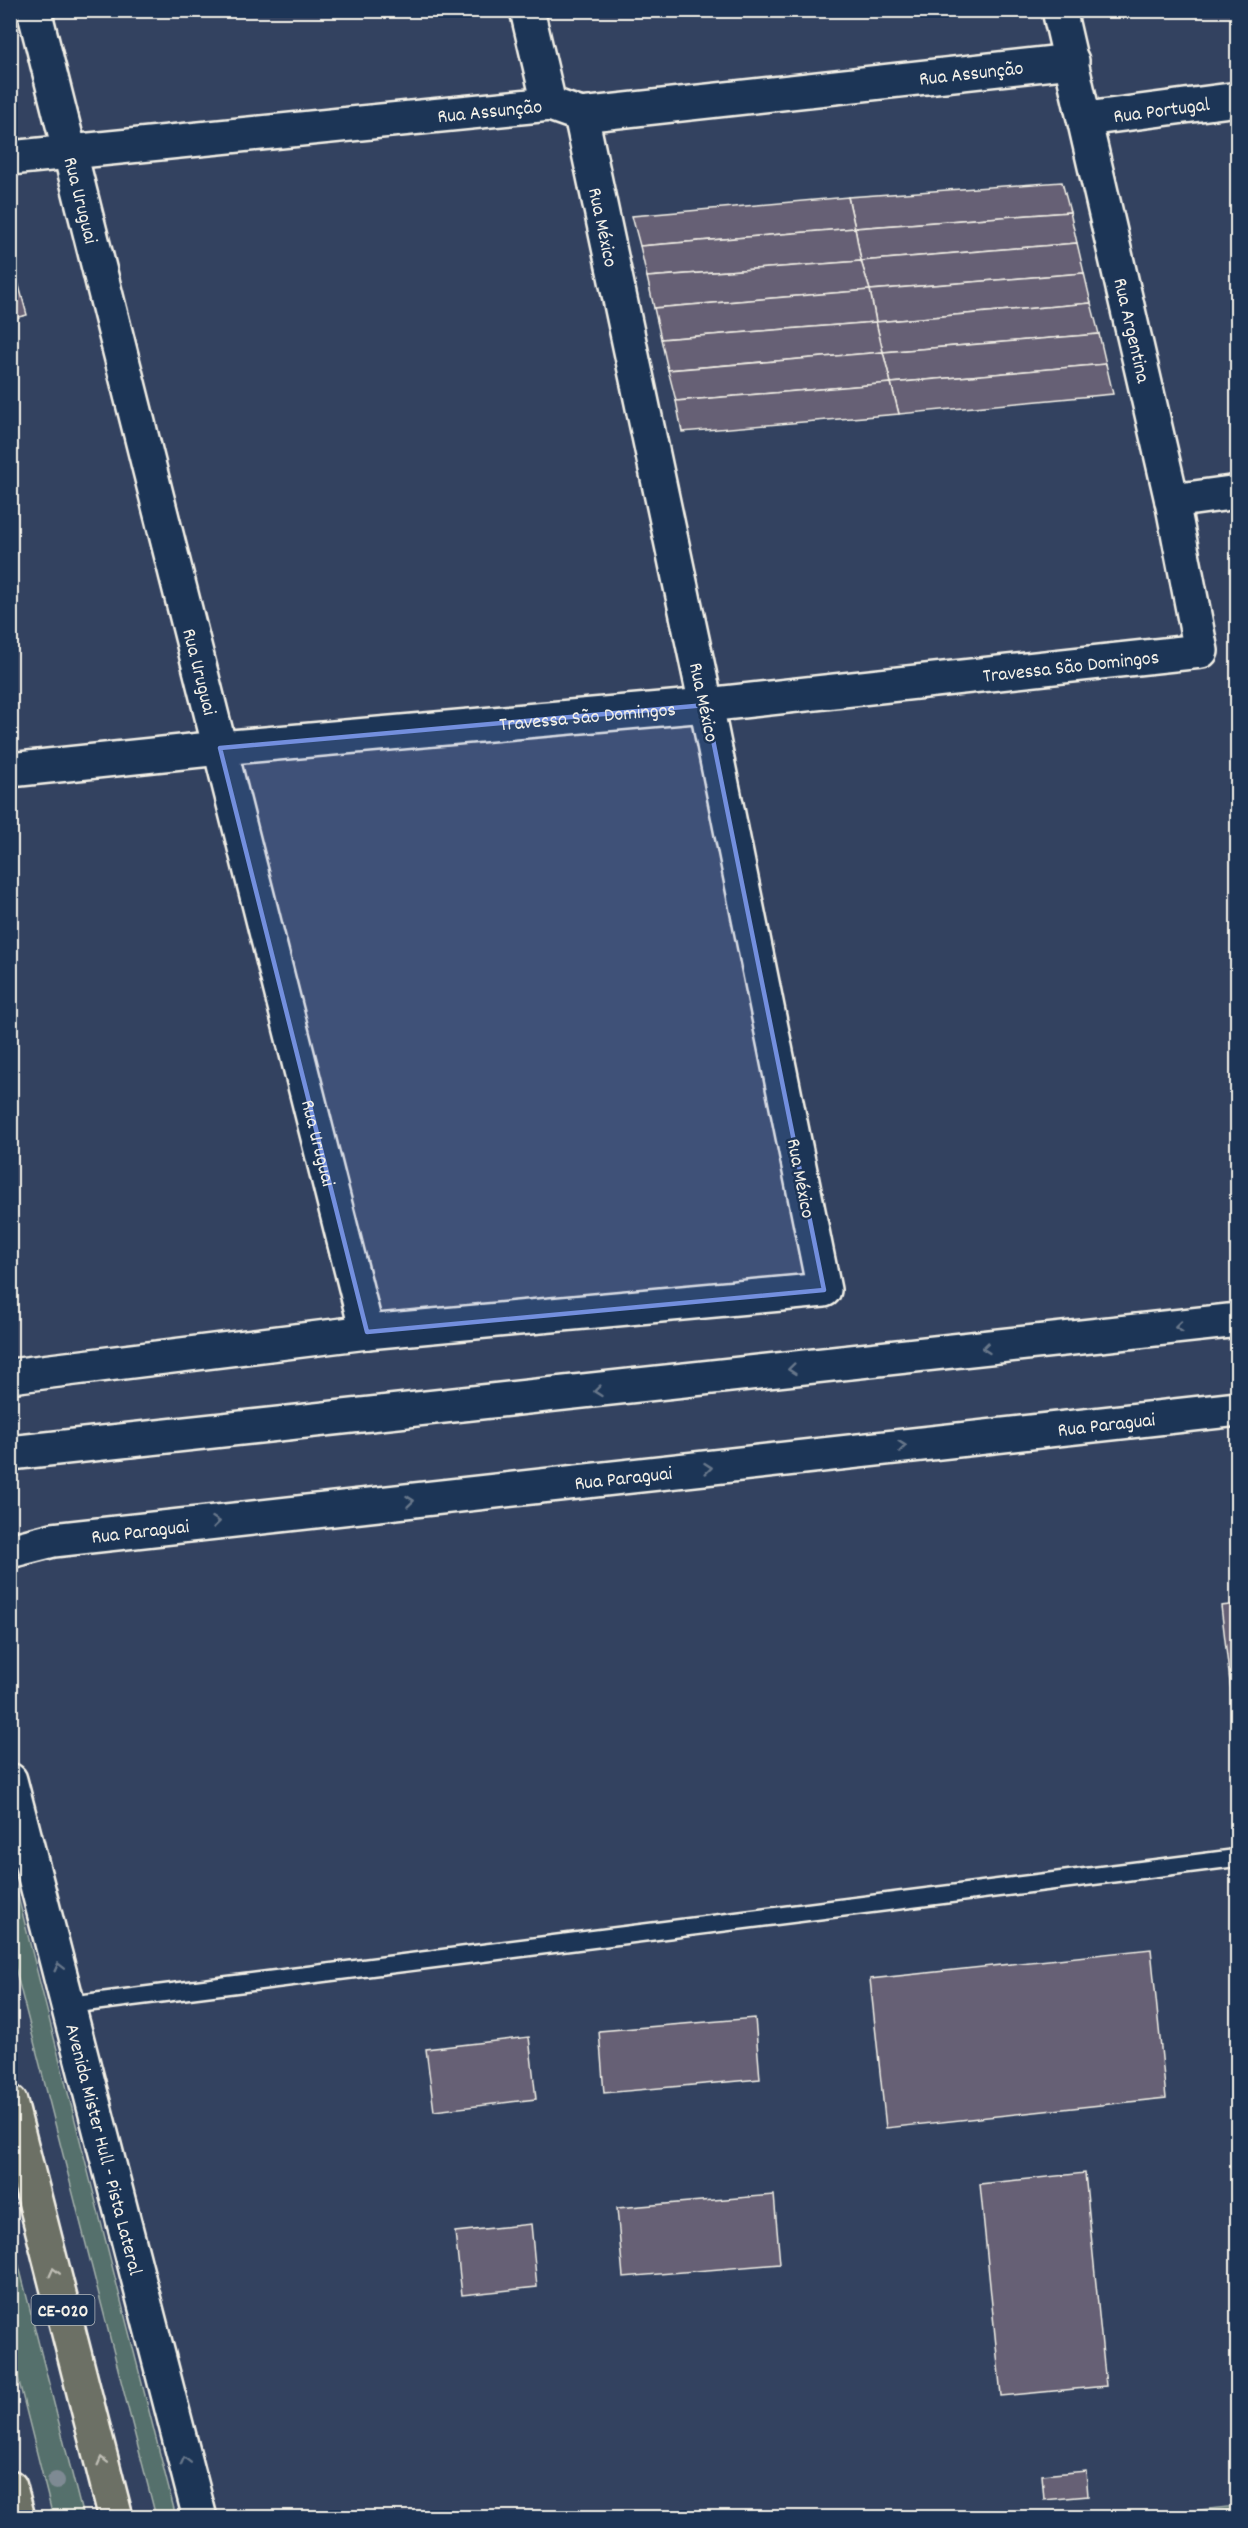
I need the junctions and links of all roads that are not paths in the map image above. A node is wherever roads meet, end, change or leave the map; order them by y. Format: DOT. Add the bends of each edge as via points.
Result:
graph roads {
  1 [pos="34,10"];
  2 [pos="527,10"];
  3 [pos="1059,10"];
  4 [pos="1072,61"];
  5 [pos="1238,99"];
  6 [pos="549,104"];
  7 [pos="580,115"];
  8 [pos="1086,119"];
  9 [pos="70,152"];
  10 [pos="10,158"];
  11 [pos="1238,492"];
  12 [pos="1172,501"];
  13 [pos="1201,651"];
  14 [pos="706,705"];
  15 [pos="220,748"];
  16 [pos="10,770"];
  17 [pos="1238,1320"];
  18 [pos="367,1332"];
  19 [pos="10,1376"];
  20 [pos="1238,1409"];
  21 [pos="10,1453"];
  22 [pos="10,1551"];
  23 [pos="10,1780"];
  24 [pos="1236,1858"];
  25 [pos="69,2005"];
  26 [pos="10,2102"];
  27 [pos="10,2487"];
  28 [pos="18,2517"];
  29 [pos="116,2517"];
  30 [pos="200,2517"];
  1 -- 9 [label="street, Rua Uruguai"];
  2 -- 6 [label="street"];
  3 -- 4 [label="street, Rua Argentina"];
  4 -- 7 [label="street, Rua Assunção"];
  4 -- 8 [label="street, Rua Argentina"];
  5 -- 8 [label="street, Rua Portugal"];
  6 -- 7 [label="street, Rua Assunção"];
  6 -- 9 [label="street, Rua Assunção"];
  7 -- 14 [label="street, Rua México"];
  8 -- 12 [label="street, Rua Argentina"];
  9 -- 10 [label="street, Rua Assunção"];
  9 -- 15 [label="street, Rua Uruguai"];
  11 -- 12 [label="street"];
  12 -- 13 [label="street, Rua Argentina"];
  13 -- 14 [label="street, Travessa São Domingos"];
  14 -- 15 [label="street, Travessa São Domingos"];
  14 -- 18 [label="street, Rua México" via="824,1290"];
  15 -- 16 [label="street, Travessa São Domingos"];
  15 -- 18 [label="street, Rua Uruguai"];
  17 -- 21 [label="street, one-way"];
  18 -- 19 [label="street"];
  22 -- 20 [label="street, Rua Paraguai, one-way" via="65,1539"];
  25 -- 23 [label="street, Avenida Mister Hull - Pista Lateral, one-way"];
  24 -- 25 [label="lane"];
  30 -- 25 [label="street, Avenida Mister Hull - Pista Lateral, one-way"];
  29 -- 26 [label="highway, CE-020, one-way"];
  27 -- 28 [label="highway"];
}
